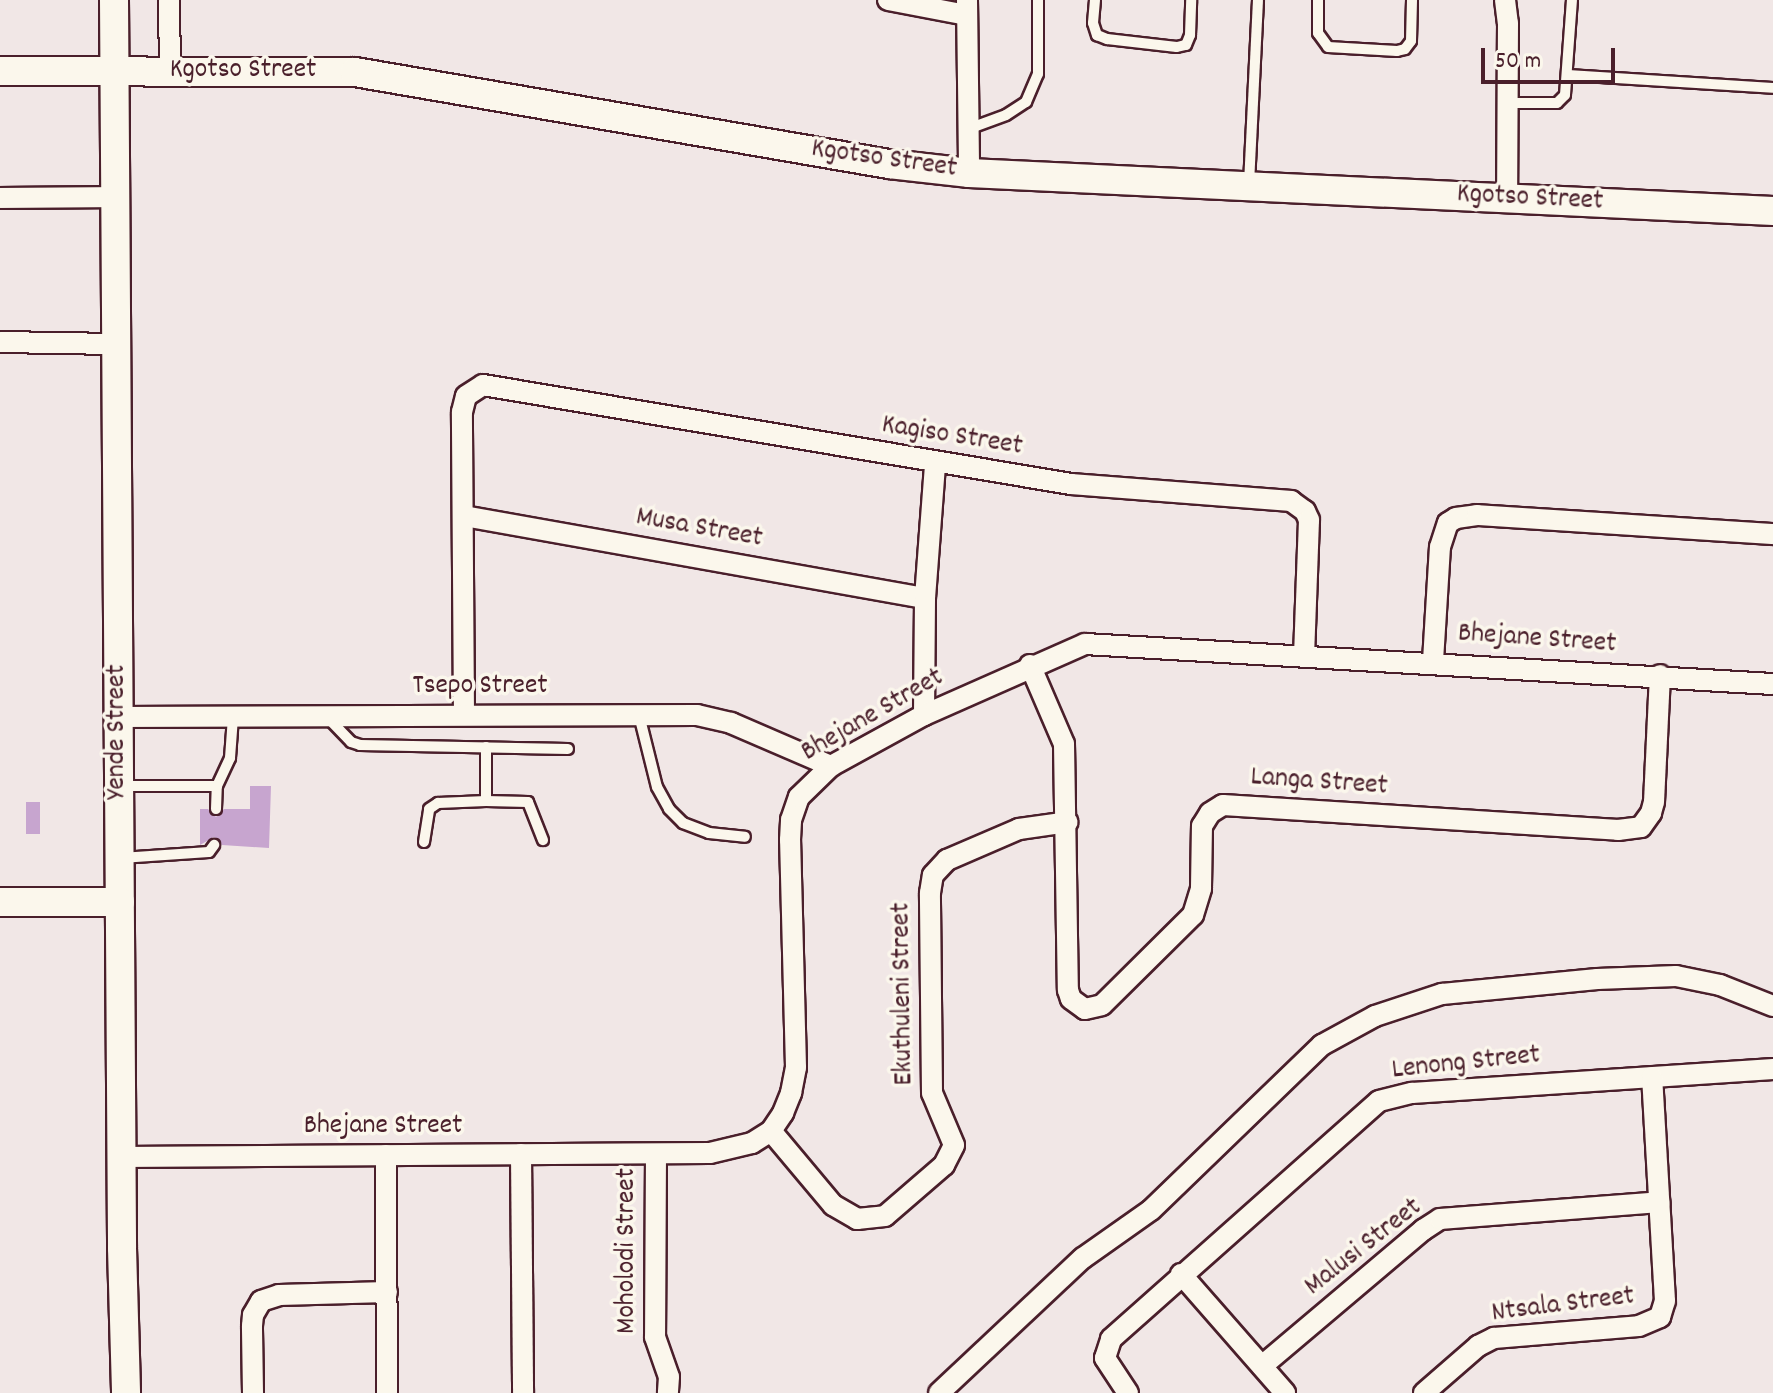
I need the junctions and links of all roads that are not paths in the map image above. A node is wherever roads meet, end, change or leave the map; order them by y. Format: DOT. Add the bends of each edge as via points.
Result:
graph roads {
  1 [pos="114,0"];
  2 [pos="169,0"];
  3 [pos="888,0"];
  4 [pos="1038,0"];
  5 [pos="1095,0"];
  6 [pos="1191,0"];
  7 [pos="1258,0"];
  8 [pos="1318,0"];
  9 [pos="1412,0"];
  10 [pos="1505,0"];
  11 [pos="1572,0"];
  12 [pos="967,8"];
  13 [pos="115,70"];
  14 [pos="0,71"];
  15 [pos="170,71"];
  16 [pos="1568,75"];
  17 [pos="1773,88"];
  18 [pos="1508,103"];
  19 [pos="968,129"];
  20 [pos="969,173"];
  21 [pos="1249,186"];
  22 [pos="115,197"];
  23 [pos="0,198"];
  24 [pos="1507,198"];
  25 [pos="1773,211"];
  26 [pos="0,342"];
  27 [pos="116,344"];
  28 [pos="935,464"];
  29 [pos="464,516"];
  30 [pos="1773,534"];
  31 [pos="925,598"];
  32 [pos="1304,655"];
  33 [pos="1433,661"];
  34 [pos="1030,665"];
  35 [pos="1660,675"];
  36 [pos="1773,684"];
  37 [pos="464,715"];
  38 [pos="639,715"];
  39 [pos="924,715"];
  40 [pos="327,716"];
  41 [pos="118,717"];
  42 [pos="233,717"];
  43 [pos="486,747"];
  44 [pos="568,749"];
  45 [pos="831,766"];
  46 [pos="119,786"];
  47 [pos="217,786"];
  48 [pos="486,801"];
  49 [pos="216,809"];
  50 [pos="1068,822"];
  51 [pos="745,837"];
  52 [pos="543,840"];
  53 [pos="424,842"];
  54 [pos="214,845"];
  55 [pos="119,858"];
  56 [pos="0,902"];
  57 [pos="120,902"];
  58 [pos="1773,1006"];
  59 [pos="1773,1069"];
  60 [pos="1652,1077"];
  61 [pos="771,1131"];
  62 [pos="521,1154"];
  63 [pos="656,1154"];
  64 [pos="386,1155"];
  65 [pos="122,1157"];
  66 [pos="1659,1202"];
  67 [pos="1181,1274"];
  68 [pos="387,1292"];
  69 [pos="1262,1366"];
  70 [pos="1436,1390"];
  71 [pos="126,1393"];
  72 [pos="253,1393"];
  73 [pos="387,1393"];
  74 [pos="523,1393"];
  75 [pos="668,1393"];
  76 [pos="939,1393"];
  77 [pos="1128,1393"];
  78 [pos="1285,1393"];
  1 -- 13 [label="street, Yende Street"];
  2 -- 15 [label="street"];
  3 -- 12 [label="street"];
  4 -- 19 [label="lane" via="1038,74 1026,102"];
  5 -- 6 [label="lane" via="1097,35 1177,47 1186,45 1190,35"];
  7 -- 21 [label="lane"];
  8 -- 9 [label="lane" via="1318,33 1328,47 1397,51 1411,41"];
  10 -- 18 [label="street"];
  11 -- 16 [label="lane"];
  12 -- 19 [label="street"];
  13 -- 14 [label="street, Kgotso Street"];
  13 -- 15 [label="street, Kgotso Street"];
  13 -- 22 [label="street, Yende Street"];
  15 -- 20 [label="street, Kgotso Street" via="379,75"];
  16 -- 17 [label="lane"];
  16 -- 18 [label="lane" via="1565,95 1557,103"];
  18 -- 24 [label="street"];
  19 -- 20 [label="street"];
  20 -- 21 [label="street, Kgotso Street"];
  21 -- 24 [label="street, Kgotso Street"];
  22 -- 23 [label="street"];
  22 -- 27 [label="street, Yende Street"];
  24 -- 25 [label="street, Kgotso Street"];
  26 -- 27 [label="street"];
  27 -- 41 [label="street, Yende Street"];
  28 -- 29 [label="street, Kagiso Street" via="492,385 471,391 462,412"];
  28 -- 31 [label="street"];
  28 -- 32 [label="street, Kagiso Street" via="1071,484 1278,499 1299,505 1310,533"];
  29 -- 31 [label="street, Musa Street"];
  29 -- 37 [label="street"];
  30 -- 33 [label="street" via="1477,515 1456,518 1448,523 1440,547"];
  31 -- 39 [label="street"];
  32 -- 33 [label="street, Bhejane Street"];
  32 -- 34 [label="street, Bhejane Street" via="1101,643"];
  33 -- 35 [label="street, Bhejane Street"];
  34 -- 39 [label="street, Bhejane Street"];
  34 -- 50 [label="street, Langa Street" via="1064,744"];
  35 -- 36 [label="street, Bhejane Street"];
  35 -- 50 [label="street, Langa Street" via="1654,802 1641,827 1618,830 1223,805 1202,826 1201,888 1193,915 1094,1008 1077,1005 1068,990"];
  37 -- 38 [label="street, Tsepo Street"];
  37 -- 40 [label="street, Tsepo Street"];
  38 -- 45 [label="street, Tsepo Street" via="712,717"];
  38 -- 51 [label="lane" via="657,787 669,809 683,823 709,833"];
  39 -- 45 [label="street, Bhejane Street"];
  40 -- 42 [label="street, Tsepo Street"];
  40 -- 43 [label="lane" via="360,745"];
  41 -- 42 [label="street, Tsepo Street"];
  41 -- 46 [label="street, Yende Street"];
  42 -- 47 [label="lane" via="230,758"];
  43 -- 44 [label="lane"];
  43 -- 48 [label="lane"];
  45 -- 61 [label="street, Bhejane Street" via="807,786 791,820 796,1067 791,1093"];
  46 -- 47 [label="lane"];
  46 -- 55 [label="street, Yende Street"];
  47 -- 49 [label="lane"];
  48 -- 52 [label="lane" via="528,802"];
  48 -- 53 [label="lane" via="438,803 429,809"];
  50 -- 61 [label="street, Ekuthuleni Street" via="1019,829 947,860 933,875 932,1093 954,1145 944,1165 885,1216 857,1219 833,1205"];
  54 -- 55 [label="lane" via="209,852"];
  55 -- 57 [label="street, Yende Street"];
  56 -- 57 [label="street"];
  57 -- 65 [label="street, Yende Street"];
  58 -- 76 [label="street" via="1720,985 1676,976 1442,994 1375,1016 1322,1045 1151,1210 1083,1258"];
  59 -- 60 [label="street, Lenong Street"];
  60 -- 66 [label="street"];
  60 -- 67 [label="street, Lenong Street" via="1391,1096 1368,1110"];
  61 -- 63 [label="street, Bhejane Street" via="736,1149"];
  62 -- 63 [label="street, Bhejane Street"];
  62 -- 64 [label="street, Bhejane Street"];
  62 -- 74 [label="street"];
  63 -- 75 [label="street, Moholodi Street" via="655,1337 669,1377"];
  64 -- 65 [label="street, Bhejane Street"];
  64 -- 68 [label="street"];
  65 -- 71 [label="street, Yende Street"];
  66 -- 69 [label="street, Malusi Street" via="1440,1219"];
  66 -- 70 [label="street, Ntsala Street" via="1665,1301 1660,1317 1649,1324 1494,1338 1478,1346"];
  67 -- 69 [label="street"];
  67 -- 77 [label="street, Lenong Street" via="1111,1339 1105,1358"];
  68 -- 72 [label="street" via="279,1295 261,1301 252,1326"];
  68 -- 73 [label="street"];
  69 -- 78 [label="street"];
}
